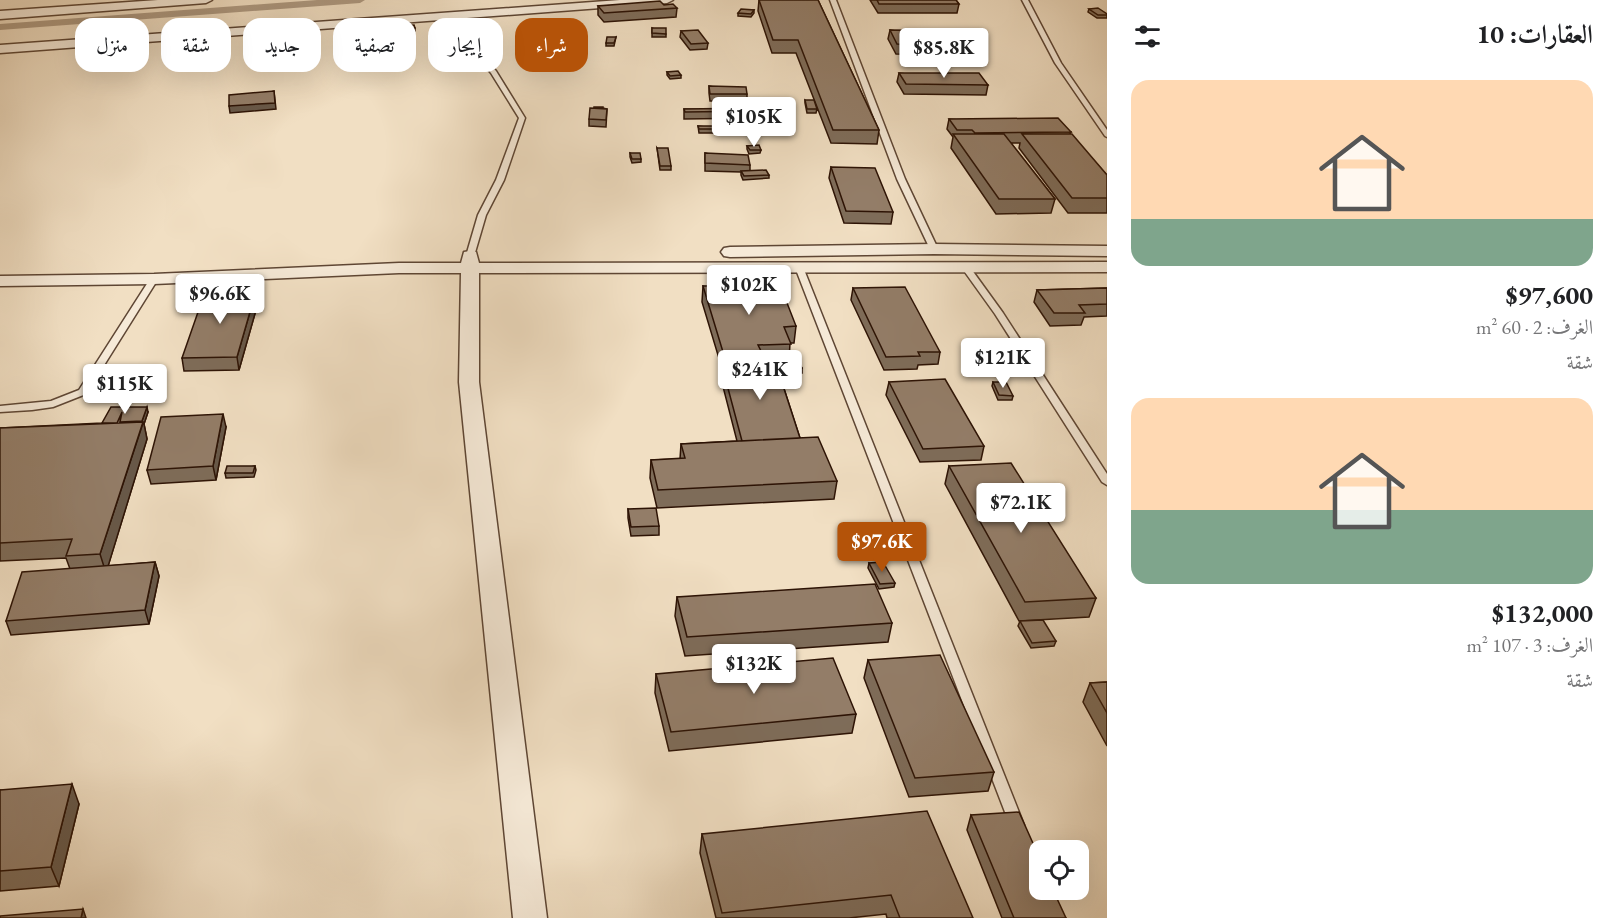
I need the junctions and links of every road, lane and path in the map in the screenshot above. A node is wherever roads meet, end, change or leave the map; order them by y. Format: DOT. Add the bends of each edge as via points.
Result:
graph roads {
  1 [pos="206,0"];
  2 [pos="667,0"];
  3 [pos="833,0"];
  4 [pos="1025,0"];
  5 [pos="0,15"];
  6 [pos="444,17"];
  7 [pos="0,49"];
  8 [pos="1107,135"];
  9 [pos="934,249"];
  10 [pos="1107,251"];
  11 [pos="650,260"];
  12 [pos="469,262"];
  13 [pos="799,267"];
  14 [pos="1107,267"];
  15 [pos="966,268"];
  16 [pos="154,279"];
  17 [pos="0,281"];
  18 [pos="0,410"];
  19 [pos="1107,482"];
  20 [pos="1022,838"];
  21 [pos="530,918"];
  1 -- 5 [label="street"];
  2 -- 6 [label="street"];
  3 -- 9 [label="lane" via="901,178"];
  4 -- 8 [label="lane" via="1058,63"];
  6 -- 7 [label="street"];
  6 -- 12 [label="lane" via="494,72 522,118 500,180 482,215"];
  9 -- 10 [label="street"];
  9 -- 11 [label="street"];
  11 -- 12 [label="street"];
  11 -- 13 [label="street"];
  12 -- 16 [label="street"];
  12 -- 21 [label="street" via="469,382"];
  13 -- 15 [label="street"];
  13 -- 20 [label="lane"];
  14 -- 15 [label="street"];
  15 -- 19 [label="lane"];
  16 -- 17 [label="street"];
  16 -- 18 [label="lane" via="83,392 66,402 44,407"];
}
